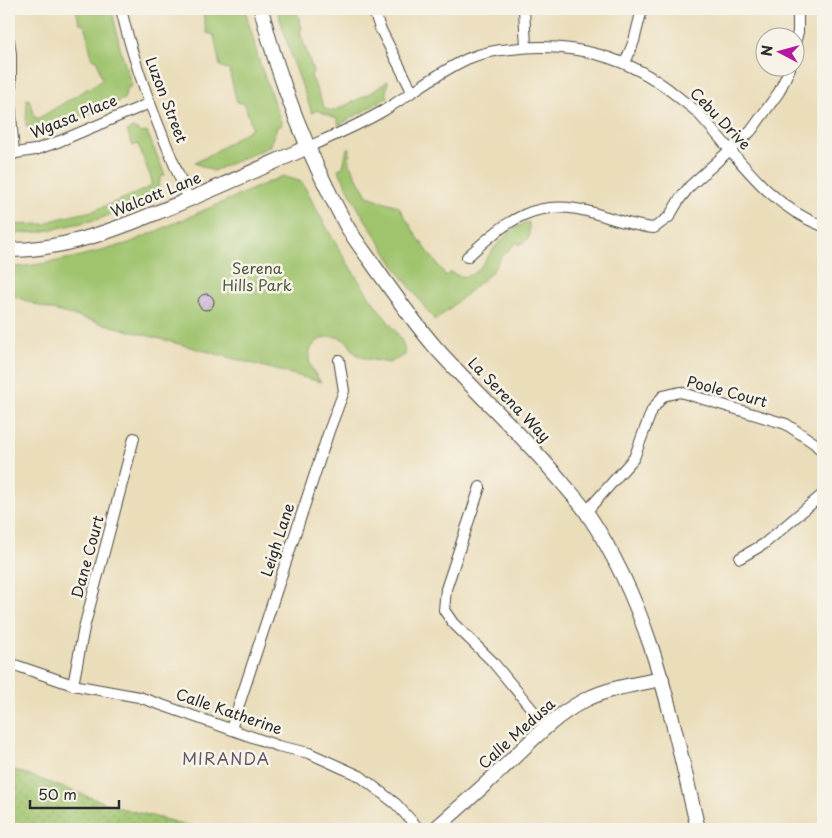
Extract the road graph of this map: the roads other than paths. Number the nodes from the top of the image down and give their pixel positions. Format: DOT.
graph roads {
  1 [pos="121,9"];
  2 [pos="261,9"];
  3 [pos="373,9"];
  4 [pos="524,9"];
  5 [pos="642,9"];
  6 [pos="798,9"];
  7 [pos="798,28"];
  8 [pos="9,40"];
  9 [pos="526,47"];
  10 [pos="625,63"];
  11 [pos="785,78"];
  12 [pos="412,91"];
  13 [pos="150,103"];
  14 [pos="308,147"];
  15 [pos="730,150"];
  16 [pos="11,154"];
  17 [pos="189,200"];
  18 [pos="823,226"];
  19 [pos="9,250"];
  20 [pos="467,257"];
  21 [pos="339,360"];
  22 [pos="134,438"];
  23 [pos="823,452"];
  24 [pos="480,487"];
  25 [pos="823,494"];
  26 [pos="586,512"];
  27 [pos="740,558"];
  28 [pos="9,663"];
  29 [pos="662,679"];
  30 [pos="73,685"];
  31 [pos="546,726"];
  32 [pos="231,729"];
  33 [pos="420,829"];
  34 [pos="435,829"];
  35 [pos="698,829"];
  1 -- 13 [label="street, Luzon Street"];
  2 -- 14 [label="main road, La Serena Way"];
  3 -- 12 [label="street"];
  4 -- 9 [label="street"];
  5 -- 10 [label="street"];
  6 -- 7 [label="street"];
  8 -- 16 [label="street"];
  9 -- 10 [label="street, Cebu Drive"];
  9 -- 12 [label="street, Cebu Drive"];
  10 -- 15 [label="street, Cebu Drive"];
  11 -- 15 [label="street"];
  12 -- 14 [label="street, Cebu Drive"];
  13 -- 16 [label="street, Wgasa Place"];
  13 -- 17 [label="street, Luzon Street"];
  14 -- 17 [label="main road, Walcott Lane"];
  14 -- 26 [label="main road, La Serena Way"];
  15 -- 18 [label="street, Cebu Drive"];
  15 -- 20 [label="street"];
  17 -- 19 [label="main road, Walcott Lane"];
  21 -- 32 [label="street, Leigh Lane"];
  22 -- 30 [label="street, Dane Court"];
  23 -- 26 [label="street, Poole Court"];
  24 -- 31 [label="street"];
  25 -- 27 [label="street"];
  26 -- 29 [label="main road, La Serena Way"];
  28 -- 30 [label="street, Calle Katherine"];
  29 -- 31 [label="main road, Calle Medusa"];
  29 -- 35 [label="main road, La Serena Way"];
  30 -- 32 [label="street, Calle Katherine"];
  31 -- 34 [label="main road, Calle Medusa"];
  32 -- 33 [label="street, Calle Katherine"];
}
